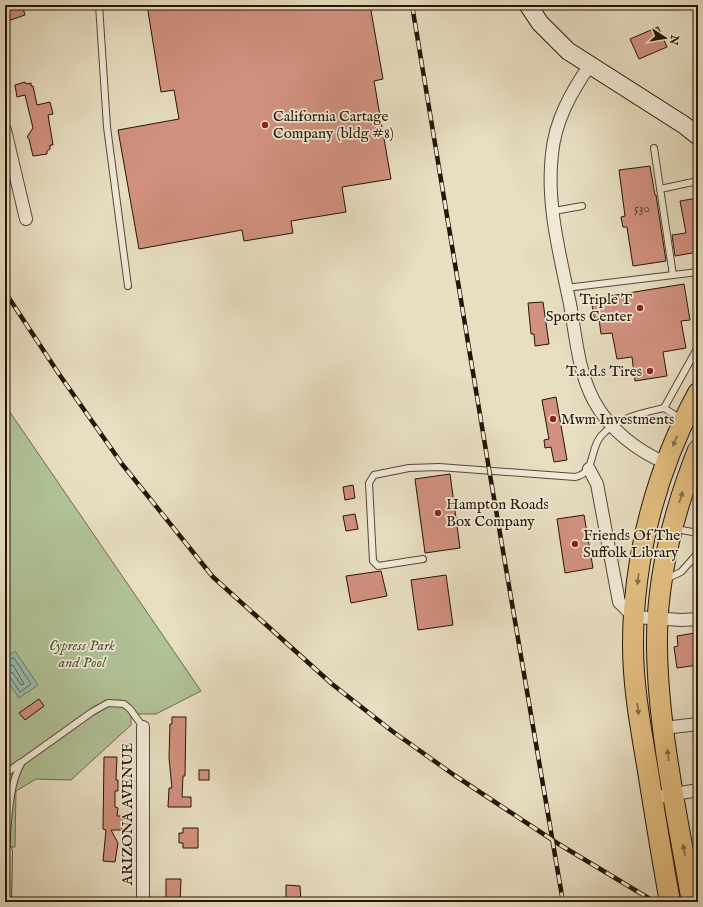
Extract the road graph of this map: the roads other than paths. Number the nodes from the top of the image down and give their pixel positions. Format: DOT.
graph roads {
  1 [pos="99,5"];
  2 [pos="528,5"];
  3 [pos="590,65"];
  4 [pos="5,130"];
  5 [pos="698,136"];
  6 [pos="654,148"];
  7 [pos="698,182"];
  8 [pos="660,189"];
  9 [pos="582,206"];
  10 [pos="554,211"];
  11 [pos="26,219"];
  12 [pos="698,272"];
  13 [pos="673,275"];
  14 [pos="128,286"];
  15 [pos="566,288"];
  16 [pos="698,347"];
  17 [pos="698,393"];
  18 [pos="664,408"];
  19 [pos="684,421"];
  20 [pos="613,426"];
  21 [pos="698,450"];
  22 [pos="666,464"];
  23 [pos="589,469"];
  24 [pos="672,528"];
  25 [pos="698,533"];
  26 [pos="698,553"];
  27 [pos="423,559"];
  28 [pos="661,582"];
  29 [pos="634,617"];
  30 [pos="658,619"];
  31 [pos="698,619"];
  32 [pos="698,724"];
  33 [pos="143,727"];
  34 [pos="664,728"];
  35 [pos="22,762"];
  36 [pos="5,774"];
  37 [pos="698,790"];
  38 [pos="674,794"];
  39 [pos="652,798"];
  40 [pos="6,851"];
  41 [pos="6,902"];
  42 [pos="143,902"];
  43 [pos="670,902"];
  44 [pos="692,902"];
  1 -- 14 [label="lane"];
  2 -- 3 [label="main road"];
  3 -- 5 [label="main road"];
  3 -- 10 [label="street"];
  4 -- 11 [label="street"];
  6 -- 8 [label="lane"];
  7 -- 8 [label="lane"];
  8 -- 13 [label="lane"];
  9 -- 10 [label="lane"];
  10 -- 15 [label="street"];
  12 -- 13 [label="lane"];
  13 -- 15 [label="lane"];
  15 -- 20 [label="street"];
  16 -- 18 [label="lane"];
  17 -- 19 [label="main road"];
  18 -- 19 [label="lane"];
  18 -- 20 [label="lane"];
  19 -- 22 [label="main road, one-way"];
  20 -- 22 [label="street"];
  20 -- 23 [label="lane"];
  24 -- 21 [label="main road, one-way"];
  22 -- 29 [label="main road, one-way"];
  23 -- 27 [label="lane"];
  23 -- 29 [label="street"];
  24 -- 25 [label="lane"];
  24 -- 28 [label="main road"];
  26 -- 28 [label="lane"];
  28 -- 30 [label="main road"];
  29 -- 30 [label="street"];
  29 -- 39 [label="main road, one-way"];
  30 -- 31 [label="street"];
  30 -- 34 [label="main road"];
  32 -- 34 [label="street"];
  33 -- 35 [label="lane"];
  33 -- 42 [label="street, ARIZONA AVENUE"];
  38 -- 34 [label="main road, one-way"];
  35 -- 36 [label="lane"];
  35 -- 40 [label="lane"];
  37 -- 38 [label="street"];
  38 -- 39 [label="street"];
  44 -- 38 [label="main road, one-way"];
  39 -- 43 [label="main road"];
  40 -- 41 [label="street"];
}
